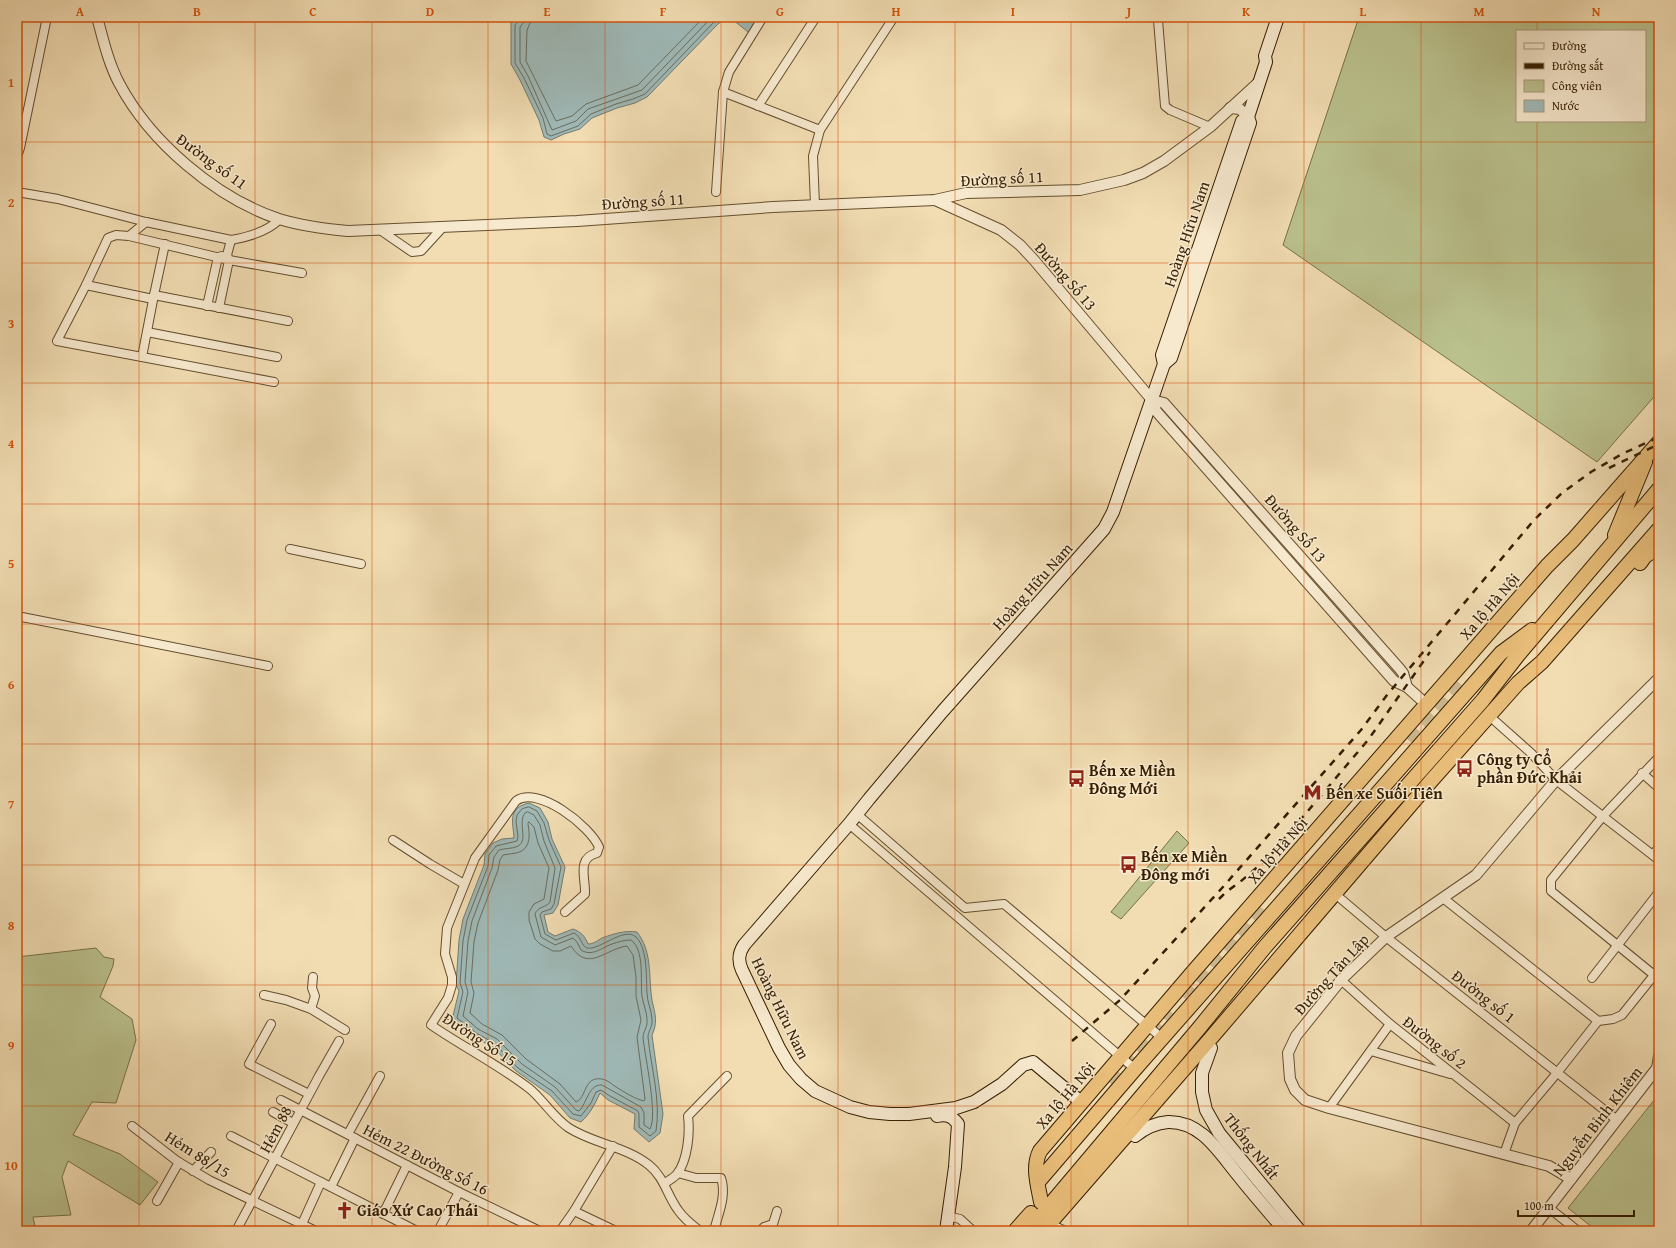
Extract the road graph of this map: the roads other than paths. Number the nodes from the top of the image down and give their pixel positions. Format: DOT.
graph roads {
  1 [pos="47,17"];
  2 [pos="97,17"];
  3 [pos="763,17"];
  4 [pos="816,17"];
  5 [pos="894,17"];
  6 [pos="1278,17"];
  7 [pos="1285,17"];
  8 [pos="1158,20"];
  9 [pos="1266,62"];
  10 [pos="1259,82"];
  11 [pos="722,92"];
  12 [pos="758,106"];
  13 [pos="1230,108"];
  14 [pos="1248,117"];
  15 [pos="1210,127"];
  16 [pos="820,130"];
  17 [pos="17,157"];
  18 [pos="17,192"];
  19 [pos="716,192"];
  20 [pos="935,200"];
  21 [pos="815,205"];
  22 [pos="280,219"];
  23 [pos="146,222"];
  24 [pos="443,227"];
  25 [pos="380,230"];
  26 [pos="129,236"];
  27 [pos="231,240"];
  28 [pos="165,244"];
  29 [pos="218,257"];
  30 [pos="228,257"];
  31 [pos="302,273"];
  32 [pos="86,285"];
  33 [pos="154,297"];
  34 [pos="207,306"];
  35 [pos="219,308"];
  36 [pos="288,321"];
  37 [pos="147,332"];
  38 [pos="142,357"];
  39 [pos="277,357"];
  40 [pos="274,382"];
  41 [pos="1152,400"];
  42 [pos="1659,442"];
  43 [pos="1649,453"];
  44 [pos="1659,489"];
  45 [pos="1659,529"];
  46 [pos="1572,540"];
  47 [pos="1659,540"];
  48 [pos="1659,547"];
  49 [pos="290,550"];
  50 [pos="1608,550"];
  51 [pos="1641,550"];
  52 [pos="361,564"];
  53 [pos="1330,590"];
  54 [pos="1321,598"];
  55 [pos="1557,610"];
  56 [pos="17,616"];
  57 [pos="268,666"];
  58 [pos="1659,678"];
  59 [pos="1458,681"];
  60 [pos="1408,687"];
  61 [pos="1427,704"];
  62 [pos="1442,719"];
  63 [pos="1495,721"];
  64 [pos="1455,731"];
  65 [pos="1407,739"];
  66 [pos="1659,757"];
  67 [pos="1642,774"];
  68 [pos="1556,780"];
  69 [pos="1659,788"];
  70 [pos="869,798"];
  71 [pos="858,815"];
  72 [pos="1603,816"];
  73 [pos="849,824"];
  74 [pos="393,840"];
  75 [pos="1659,847"];
  76 [pos="1656,857"];
  77 [pos="464,884"];
  78 [pos="1659,892"];
  79 [pos="1338,896"];
  80 [pos="1443,898"];
  81 [pos="1264,904"];
  82 [pos="565,912"];
  83 [pos="1386,937"];
  84 [pos="1617,945"];
  85 [pos="1657,974"];
  86 [pos="313,977"];
  87 [pos="1592,978"];
  88 [pos="1341,980"];
  89 [pos="1262,984"];
  90 [pos="264,995"];
  91 [pos="1183,996"];
  92 [pos="312,1009"];
  93 [pos="1170,1011"];
  94 [pos="1598,1021"];
  95 [pos="271,1024"];
  96 [pos="1390,1024"];
  97 [pos="1147,1025"];
  98 [pos="345,1030"];
  99 [pos="1162,1038"];
  100 [pos="339,1041"];
  101 [pos="1211,1048"];
  102 [pos="1371,1051"];
  103 [pos="1121,1056"];
  104 [pos="1659,1056"];
  105 [pos="1658,1068"];
  106 [pos="1135,1069"];
  107 [pos="1557,1073"];
  108 [pos="1455,1075"];
  109 [pos="380,1076"];
  110 [pos="727,1076"];
  111 [pos="1109,1082"];
  112 [pos="1173,1086"];
  113 [pos="309,1094"];
  114 [pos="281,1100"];
  115 [pos="1081,1102"];
  116 [pos="1329,1108"];
  117 [pos="301,1110"];
  118 [pos="273,1112"];
  119 [pos="1617,1120"];
  120 [pos="1515,1122"];
  121 [pos="293,1123"];
  122 [pos="132,1126"];
  123 [pos="231,1136"];
  124 [pos="351,1136"];
  125 [pos="1135,1136"];
  126 [pos="1215,1138"];
  127 [pos="613,1146"];
  128 [pos="211,1152"];
  129 [pos="1504,1154"];
  130 [pos="275,1159"];
  131 [pos="180,1162"];
  132 [pos="407,1165"];
  133 [pos="1036,1167"];
  134 [pos="193,1172"];
  135 [pos="678,1173"];
  136 [pos="1572,1179"];
  137 [pos="321,1182"];
  138 [pos="1038,1182"];
  139 [pos="665,1183"];
  140 [pos="331,1187"];
  141 [pos="459,1192"];
  142 [pos="157,1201"];
  143 [pos="252,1201"];
  144 [pos="1044,1205"];
  145 [pos="1549,1208"];
  146 [pos="574,1211"];
  147 [pos="777,1212"];
  148 [pos="383,1214"];
  149 [pos="948,1216"];
  150 [pos="302,1224"];
  151 [pos="1053,1229"];
  152 [pos="312,1230"];
  153 [pos="972,1230"];
  154 [pos="236,1231"];
  155 [pos="417,1231"];
  156 [pos="438,1231"];
  157 [pos="540,1231"];
  158 [pos="560,1231"];
  159 [pos="616,1231"];
  160 [pos="700,1231"];
  161 [pos="714,1231"];
  162 [pos="760,1231"];
  163 [pos="946,1231"];
  164 [pos="1015,1231"];
  165 [pos="1028,1231"];
  166 [pos="1284,1231"];
  167 [pos="1300,1231"];
  168 [pos="1531,1231"];
  169 [pos="1578,1231"];
  1 -- 17 [label="street"];
  2 -- 22 [label="street, Đường số 11"];
  3 -- 11 [label="street"];
  4 -- 12 [label="street"];
  5 -- 16 [label="street"];
  6 -- 9 [label="main road, Hoàng Hữu Nam"];
  7 -- 9 [label="main road, Hoàng Hữu Nam"];
  8 -- 15 [label="street"];
  9 -- 10 [label="main road, Hoàng Hữu Nam"];
  10 -- 13 [label="street, Đường số 11"];
  10 -- 14 [label="main road, Hoàng Hữu Nam"];
  11 -- 12 [label="street"];
  11 -- 19 [label="street"];
  12 -- 16 [label="street"];
  13 -- 14 [label="street"];
  13 -- 15 [label="street, Đường số 11"];
  14 -- 41 [label="main road, Hoàng Hữu Nam"];
  15 -- 20 [label="street, Đường số 11"];
  16 -- 21 [label="street"];
  18 -- 23 [label="street"];
  20 -- 21 [label="street, Đường số 11"];
  20 -- 41 [label="street, Đường Số 13"];
  21 -- 24 [label="street, Đường số 11"];
  22 -- 25 [label="street, Đường số 11"];
  22 -- 27 [label="street"];
  23 -- 26 [label="street"];
  23 -- 27 [label="street"];
  24 -- 25 [label="street, Đường số 11"];
  24 -- 25 [label="street"];
  26 -- 28 [label="street"];
  26 -- 32 [label="street"];
  27 -- 30 [label="street"];
  28 -- 29 [label="street"];
  28 -- 33 [label="street"];
  29 -- 30 [label="street"];
  29 -- 34 [label="street"];
  30 -- 31 [label="street"];
  30 -- 35 [label="street"];
  32 -- 33 [label="street"];
  32 -- 38 [label="street"];
  33 -- 34 [label="street"];
  33 -- 37 [label="street"];
  34 -- 35 [label="street"];
  35 -- 36 [label="street"];
  37 -- 38 [label="street"];
  37 -- 39 [label="street"];
  38 -- 40 [label="street"];
  41 -- 53 [label="street, Đường Số 13"];
  41 -- 54 [label="street, Đường Số 13"];
  41 -- 70 [label="main road, Hoàng Hữu Nam"];
  42 -- 43 [label="highway, Xa lộ Hà Nội"];
  43 -- 46 [label="highway, Xa lộ Hà Nội"];
  43 -- 50 [label="highway"];
  44 -- 50 [label="highway"];
  45 -- 51 [label="highway"];
  46 -- 59 [label="highway"];
  46 -- 61 [label="highway, Xa lộ Hà Nội"];
  47 -- 51 [label="highway"];
  48 -- 63 [label="highway"];
  49 -- 52 [label="street"];
  50 -- 55 [label="highway"];
  51 -- 79 [label="highway"];
  53 -- 54 [label="street"];
  53 -- 60 [label="street, Đường Số 13"];
  54 -- 60 [label="street, Đường Số 13"];
  55 -- 62 [label="highway"];
  55 -- 64 [label="highway"];
  56 -- 57 [label="street"];
  58 -- 68 [label="street, Đường Tân Lập"];
  60 -- 61 [label="street, Đường Số 13"];
  61 -- 62 [label="highway"];
  61 -- 97 [label="highway, Xa lộ Hà Nội"];
  62 -- 64 [label="highway"];
  62 -- 99 [label="highway"];
  63 -- 68 [label="street"];
  63 -- 79 [label="highway"];
  64 -- 144 [label="highway"];
  65 -- 81 [label="highway"];
  66 -- 67 [label="street"];
  67 -- 69 [label="street"];
  67 -- 72 [label="street"];
  68 -- 72 [label="street"];
  68 -- 80 [label="street, Đường Tân Lập"];
  70 -- 71 [label="main road, Hoàng Hữu Nam"];
  70 -- 149 [label="main road, Hoàng Hữu Nam"];
  71 -- 73 [label="main road, Hoàng Hữu Nam"];
  71 -- 97 [label="street"];
  72 -- 76 [label="street"];
  72 -- 84 [label="street"];
  73 -- 103 [label="street"];
  73 -- 115 [label="main road, Hoàng Hữu Nam"];
  74 -- 77 [label="street"];
  75 -- 76 [label="street"];
  77 -- 82 [label="street, Đường Số 15"];
  77 -- 127 [label="street, Đường Số 15"];
  78 -- 84 [label="street"];
  79 -- 83 [label="street, Đường số 1"];
  79 -- 89 [label="highway"];
  80 -- 83 [label="street, Đường Tân Lập"];
  80 -- 94 [label="street"];
  83 -- 88 [label="street, Đường Tân Lập"];
  83 -- 107 [label="street, Đường số 1"];
  84 -- 85 [label="street"];
  84 -- 87 [label="street"];
  85 -- 94 [label="street"];
  86 -- 92 [label="street"];
  88 -- 96 [label="street, Đường số 2"];
  88 -- 116 [label="street, Đường Tân Lập"];
  89 -- 101 [label="highway"];
  89 -- 112 [label="highway"];
  90 -- 92 [label="street"];
  91 -- 93 [label="highway"];
  92 -- 98 [label="street"];
  94 -- 107 [label="street"];
  95 -- 113 [label="street"];
  96 -- 102 [label="street"];
  96 -- 108 [label="street, Đường số 2"];
  97 -- 99 [label="street"];
  97 -- 103 [label="highway, Xa lộ Hà Nội"];
  99 -- 106 [label="highway"];
  100 -- 113 [label="street, Hẻm 88"];
  101 -- 112 [label="highway"];
  101 -- 126 [label="main road, Thống Nhất"];
  102 -- 108 [label="street"];
  102 -- 116 [label="street"];
  103 -- 106 [label="street"];
  103 -- 115 [label="highway, Xa lộ Hà Nội"];
  104 -- 105 [label="street, Nguyễn Bỉnh Khiêm"];
  105 -- 119 [label="street, Nguyễn Bỉnh Khiêm"];
  106 -- 138 [label="highway"];
  107 -- 119 [label="street, Đường số 1"];
  107 -- 120 [label="street"];
  108 -- 120 [label="street, Đường số 2"];
  109 -- 124 [label="street"];
  110 -- 135 [label="street"];
  111 -- 133 [label="highway"];
  112 -- 125 [label="highway"];
  112 -- 151 [label="highway"];
  113 -- 117 [label="street, Hẻm 88"];
  114 -- 117 [label="street, Hẻm 22 Đường Số 16"];
  115 -- 133 [label="highway, Xa lộ Hà Nội"];
  116 -- 129 [label="street, Đường Tân Lập"];
  117 -- 121 [label="street, Hẻm 88"];
  117 -- 124 [label="street, Hẻm 22 Đường Số 16"];
  118 -- 121 [label="street"];
  119 -- 136 [label="street, Nguyễn Bỉnh Khiêm"];
  120 -- 129 [label="street"];
  121 -- 130 [label="street, Hẻm 88"];
  122 -- 131 [label="street, Hẻm 88/15"];
  123 -- 130 [label="street"];
  124 -- 132 [label="street, Hẻm 22 Đường Số 16"];
  124 -- 140 [label="street"];
  125 -- 126 [label="main road, Thống Nhất"];
  125 -- 151 [label="highway"];
  126 -- 166 [label="main road, Thống Nhất"];
  126 -- 167 [label="main road, Thống Nhất"];
  127 -- 139 [label="street, Đường Số 15"];
  127 -- 146 [label="street"];
  128 -- 134 [label="street"];
  129 -- 136 [label="street, Đường Tân Lập"];
  130 -- 137 [label="street"];
  130 -- 143 [label="street, Hẻm 88"];
  131 -- 134 [label="street, Hẻm 88/15"];
  131 -- 142 [label="street"];
  132 -- 141 [label="street, Hẻm 22 Đường Số 16"];
  132 -- 148 [label="street"];
  133 -- 138 [label="highway, Xa lộ Hà Nội"];
  134 -- 143 [label="street, Hẻm 88/15"];
  135 -- 139 [label="street"];
  135 -- 161 [label="street"];
  136 -- 145 [label="street, Nguyễn Bỉnh Khiêm"];
  137 -- 140 [label="street"];
  137 -- 150 [label="street"];
  138 -- 144 [label="highway, Xa lộ Hà Nội"];
  139 -- 160 [label="street, Đường Số 15"];
  140 -- 148 [label="street"];
  141 -- 156 [label="street"];
  141 -- 157 [label="street, Hẻm 22 Đường Số 16"];
  143 -- 150 [label="street, Hẻm 88/15"];
  143 -- 154 [label="street, Hẻm 88"];
  144 -- 164 [label="highway"];
  144 -- 165 [label="highway"];
  145 -- 168 [label="street, Nguyễn Bỉnh Khiêm"];
  145 -- 169 [label="street"];
  146 -- 158 [label="street"];
  146 -- 159 [label="street"];
  147 -- 162 [label="street"];
  148 -- 155 [label="street"];
  149 -- 153 [label="street"];
  149 -- 163 [label="main road, Hoàng Hữu Nam"];
  150 -- 152 [label="street, Hẻm 88/15"];
}
